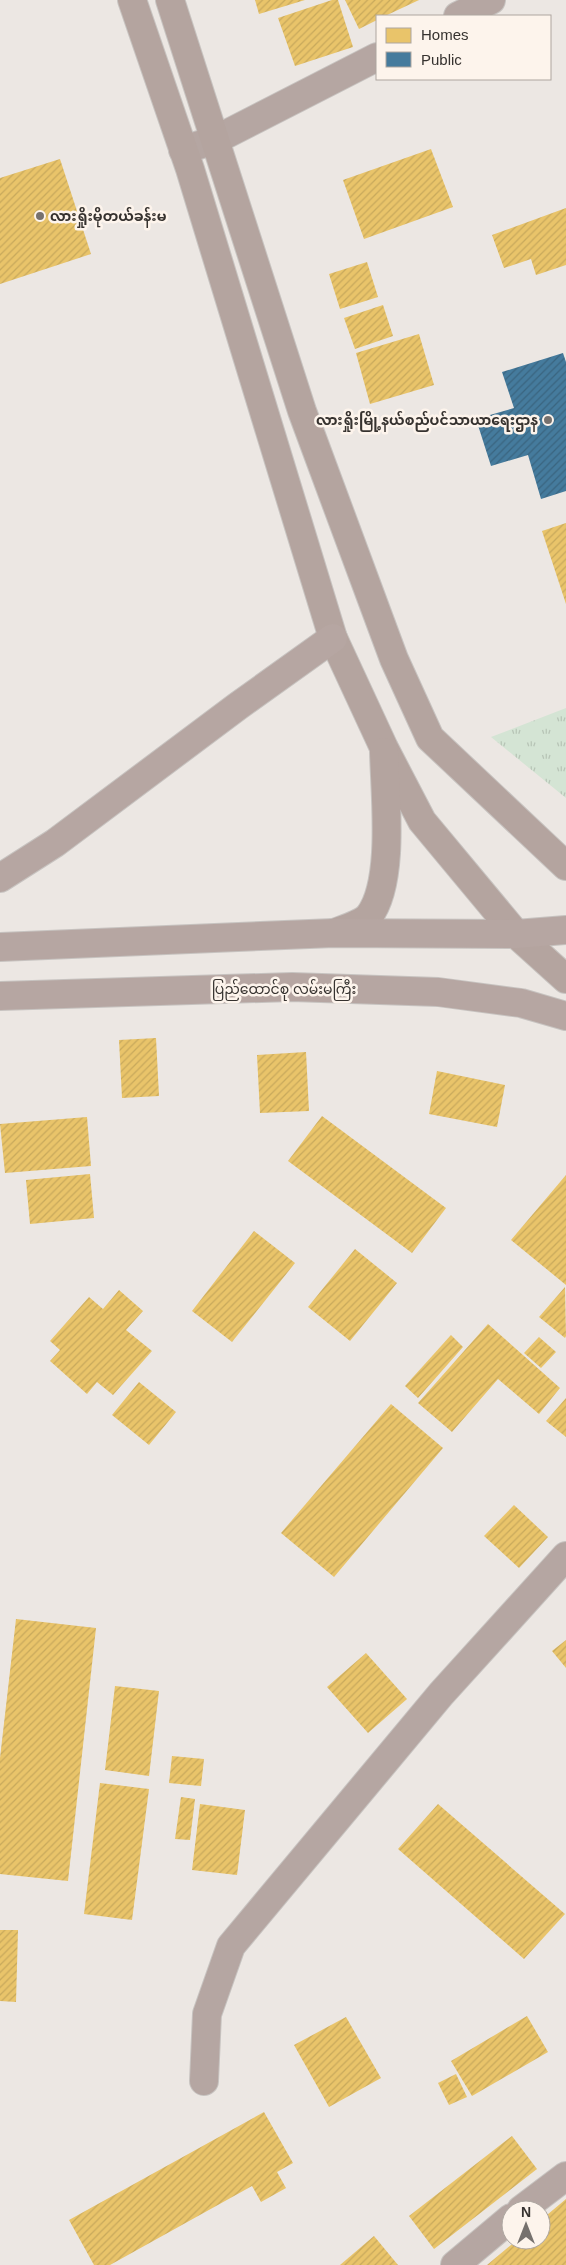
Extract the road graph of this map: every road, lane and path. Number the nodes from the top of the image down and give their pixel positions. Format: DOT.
graph roads {
  1 [pos="132,0"];
  2 [pos="170,0"];
  3 [pos="490,0"];
  4 [pos="460,15"];
  5 [pos="376,59"];
  6 [pos="215,140"];
  7 [pos="183,150"];
  8 [pos="333,638"];
  9 [pos="384,748"];
  10 [pos="566,866"];
  11 [pos="0,878"];
  12 [pos="566,930"];
  13 [pos="334,933"];
  14 [pos="516,934"];
  15 [pos="0,947"];
  16 [pos="566,979"];
  17 [pos="0,996"];
  18 [pos="566,1016"];
  19 [pos="566,1556"];
  20 [pos="204,2081"];
  21 [pos="566,2176"];
  22 [pos="534,2200"];
  23 [pos="501,2226"];
  24 [pos="455,2265"];
  1 -- 7 [label="main road"];
  2 -- 6 [label="main road"];
  3 -- 4 [label="street"];
  5 -- 6 [label="street"];
  6 -- 7 [label="street"];
  6 -- 10 [label="main road"];
  7 -- 8 [label="main road"];
  8 -- 9 [label="main road"];
  8 -- 11 [label="main road"];
  9 -- 13 [label="main road"];
  9 -- 14 [label="main road"];
  12 -- 14 [label="main road"];
  13 -- 14 [label="main road"];
  13 -- 15 [label="main road"];
  14 -- 16 [label="main road"];
  17 -- 18 [label="main road, ပြည်ထောင်စု လမ်းမကြီး"];
  19 -- 20 [label="street"];
  21 -- 22 [label="street"];
  23 -- 24 [label="street"];
}
